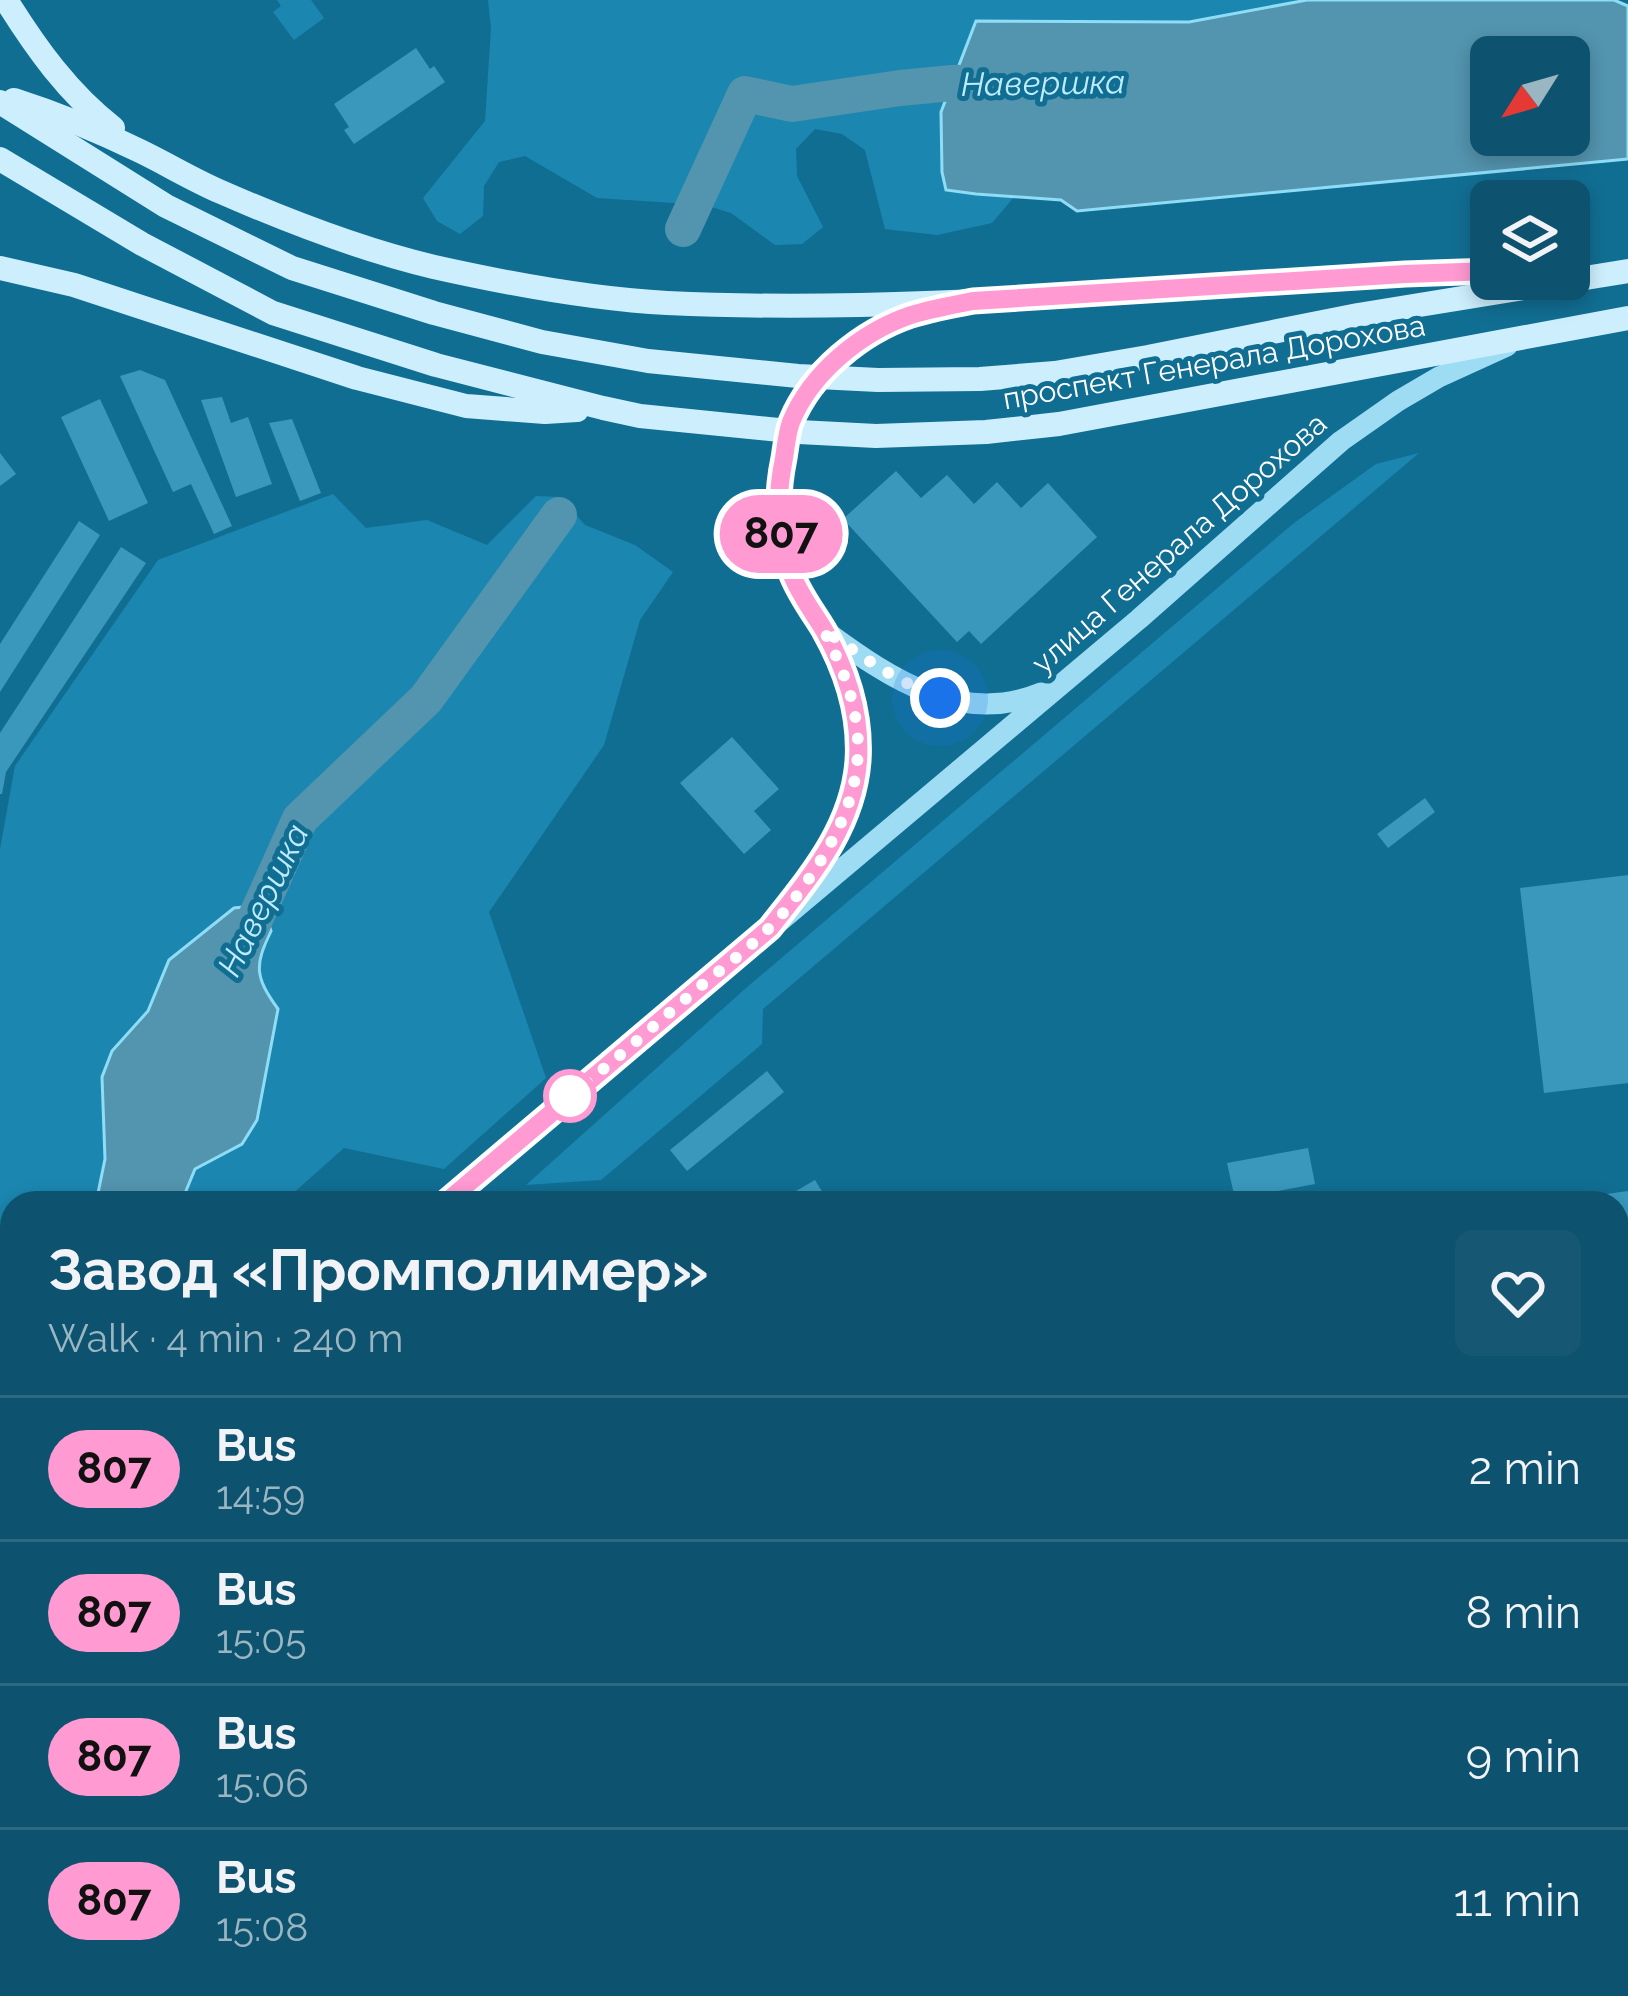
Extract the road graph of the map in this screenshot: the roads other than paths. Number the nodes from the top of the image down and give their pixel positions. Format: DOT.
graph roads {
  1 [pos="6,0"];
  2 [pos="0,100"];
  3 [pos="143,152"];
  4 [pos="0,159"];
  5 [pos="0,268"];
  6 [pos="1590,269"];
  7 [pos="1628,269"];
  8 [pos="1470,272"];
  9 [pos="973,301"];
  10 [pos="1628,318"];
  11 [pos="1535,334"];
  12 [pos="603,408"];
  13 [pos="823,629"];
  14 [pos="1060,685"];
  15 [pos="770,928"];
  16 [pos="459,1191"];
  1 -- 3 [label="main road"];
  2 -- 3 [label="main road"];
  2 -- 7 [label="main road, проспект Генерала Дорохова"];
  3 -- 9 [label="main road"];
  4 -- 12 [label="main road, проспект Генерала Дорохова"];
  5 -- 12 [label="main road"];
  6 -- 7 [label="main road"];
  8 -- 9 [label="main road"];
  9 -- 13 [label="street"];
  10 -- 11 [label="main road, проспект Генерала Дорохова"];
  11 -- 12 [label="main road, проспект Генерала Дорохова"];
  11 -- 14 [label="street, улица Генерала Дорохова"];
  13 -- 14 [label="street"];
  13 -- 15 [label="street"];
  14 -- 15 [label="street, улица Генерала Дорохова"];
  15 -- 16 [label="street, улица Генерала Дорохова"];
}
